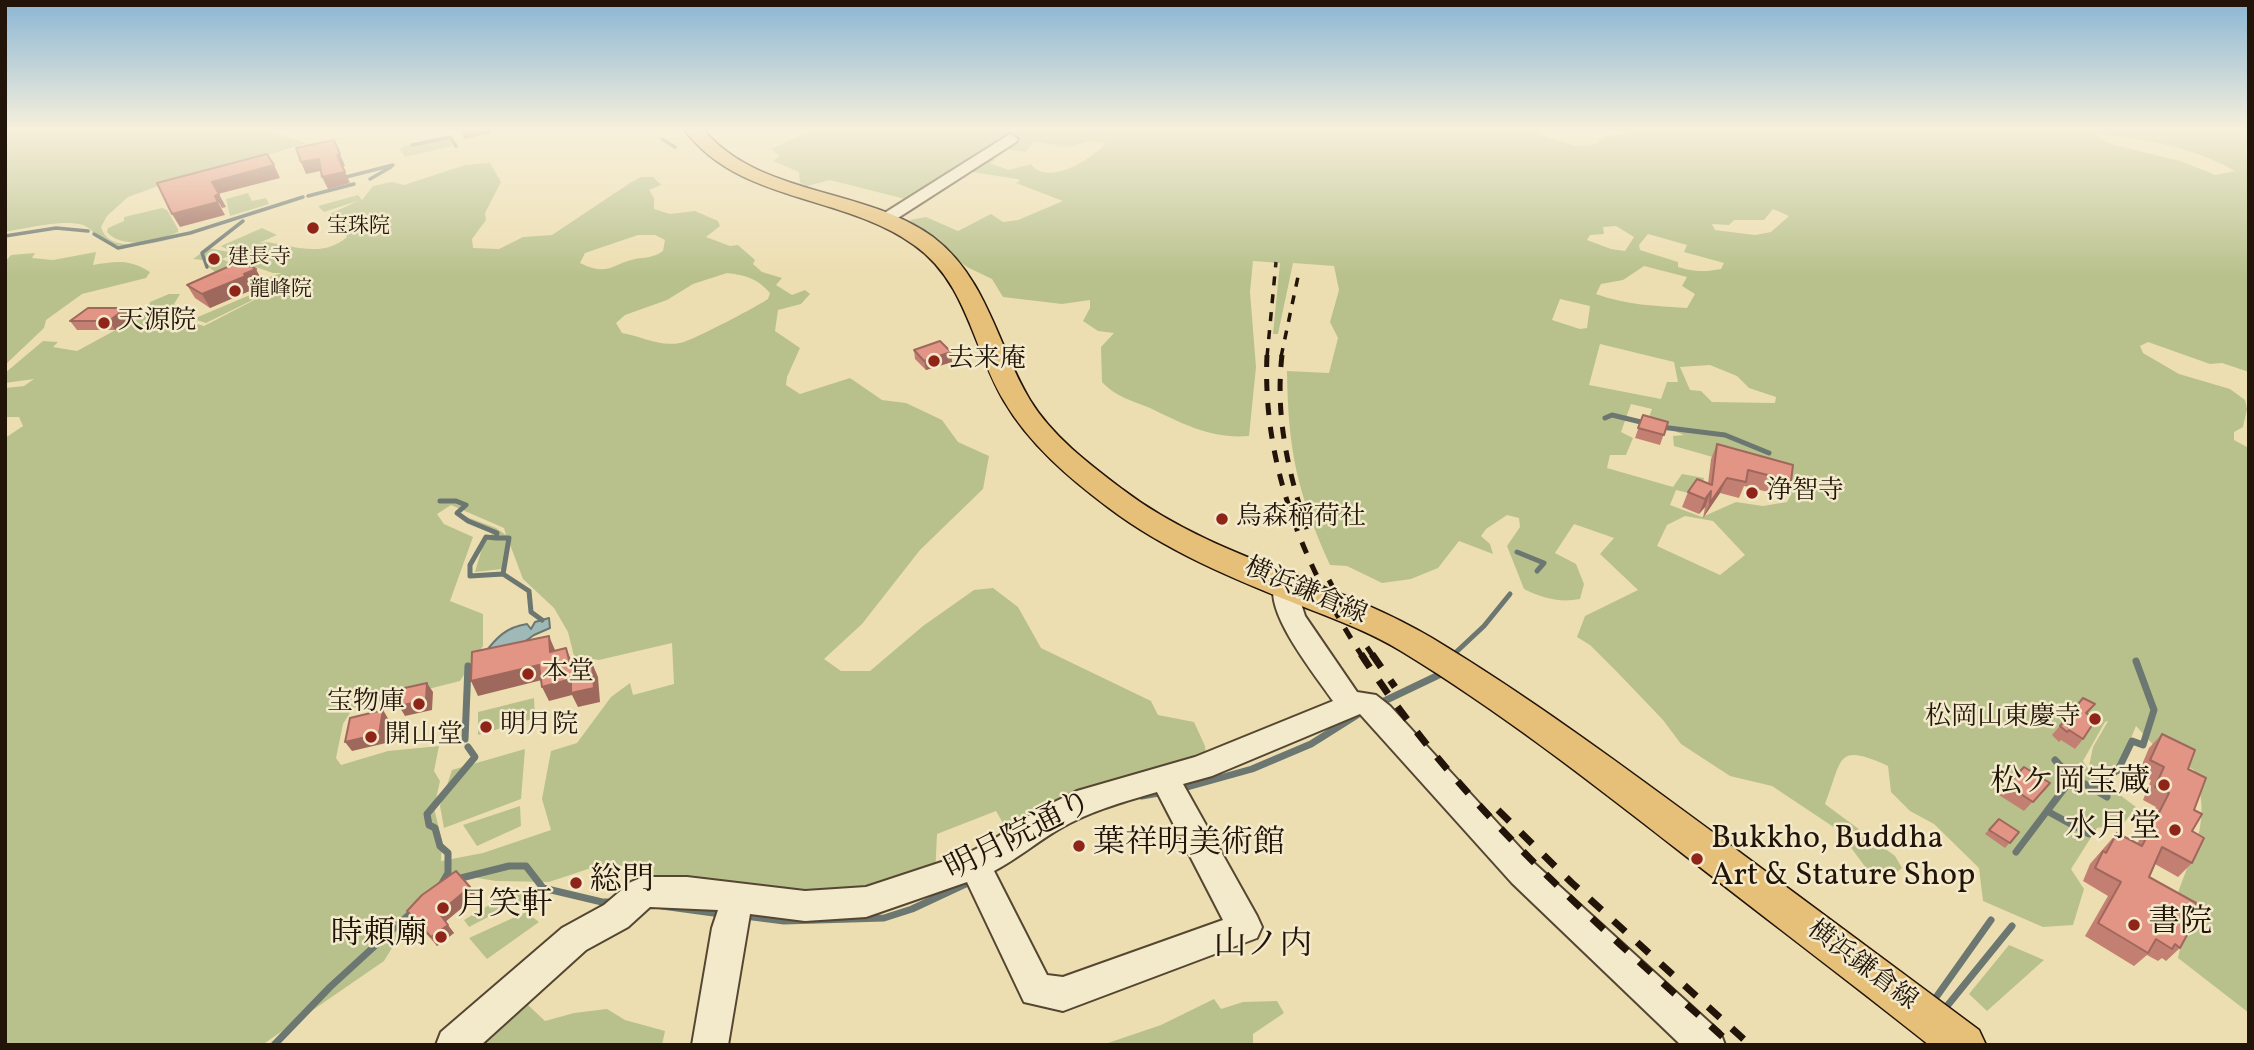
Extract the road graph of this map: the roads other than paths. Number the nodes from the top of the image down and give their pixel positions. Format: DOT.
graph roads {
  1 [pos="769,178"];
  2 [pos="949,178"];
  3 [pos="884,219"];
  4 [pos="1285,587"];
  5 [pos="1365,706"];
  6 [pos="1170,788"];
  7 [pos="980,874"];
  8 [pos="734,913"];
  9 [pos="454,1045"];
  10 [pos="710,1045"];
  11 [pos="1707,1045"];
  12 [pos="1964,1045"];
  1 -- 3 [label="main road, 横浜鎌倉線"];
  2 -- 3 [label="street"];
  3 -- 4 [label="main road, 横浜鎌倉線"];
  4 -- 5 [label="street"];
  4 -- 12 [label="main road, 横浜鎌倉線"];
  5 -- 6 [label="street, 明月院通り"];
  5 -- 11 [label="street"];
  6 -- 7 [label="street, 明月院通り"];
  6 -- 7 [label="street"];
  7 -- 8 [label="street, 明月院通り"];
  8 -- 9 [label="street, 明月院通り"];
  8 -- 10 [label="street"];
}
